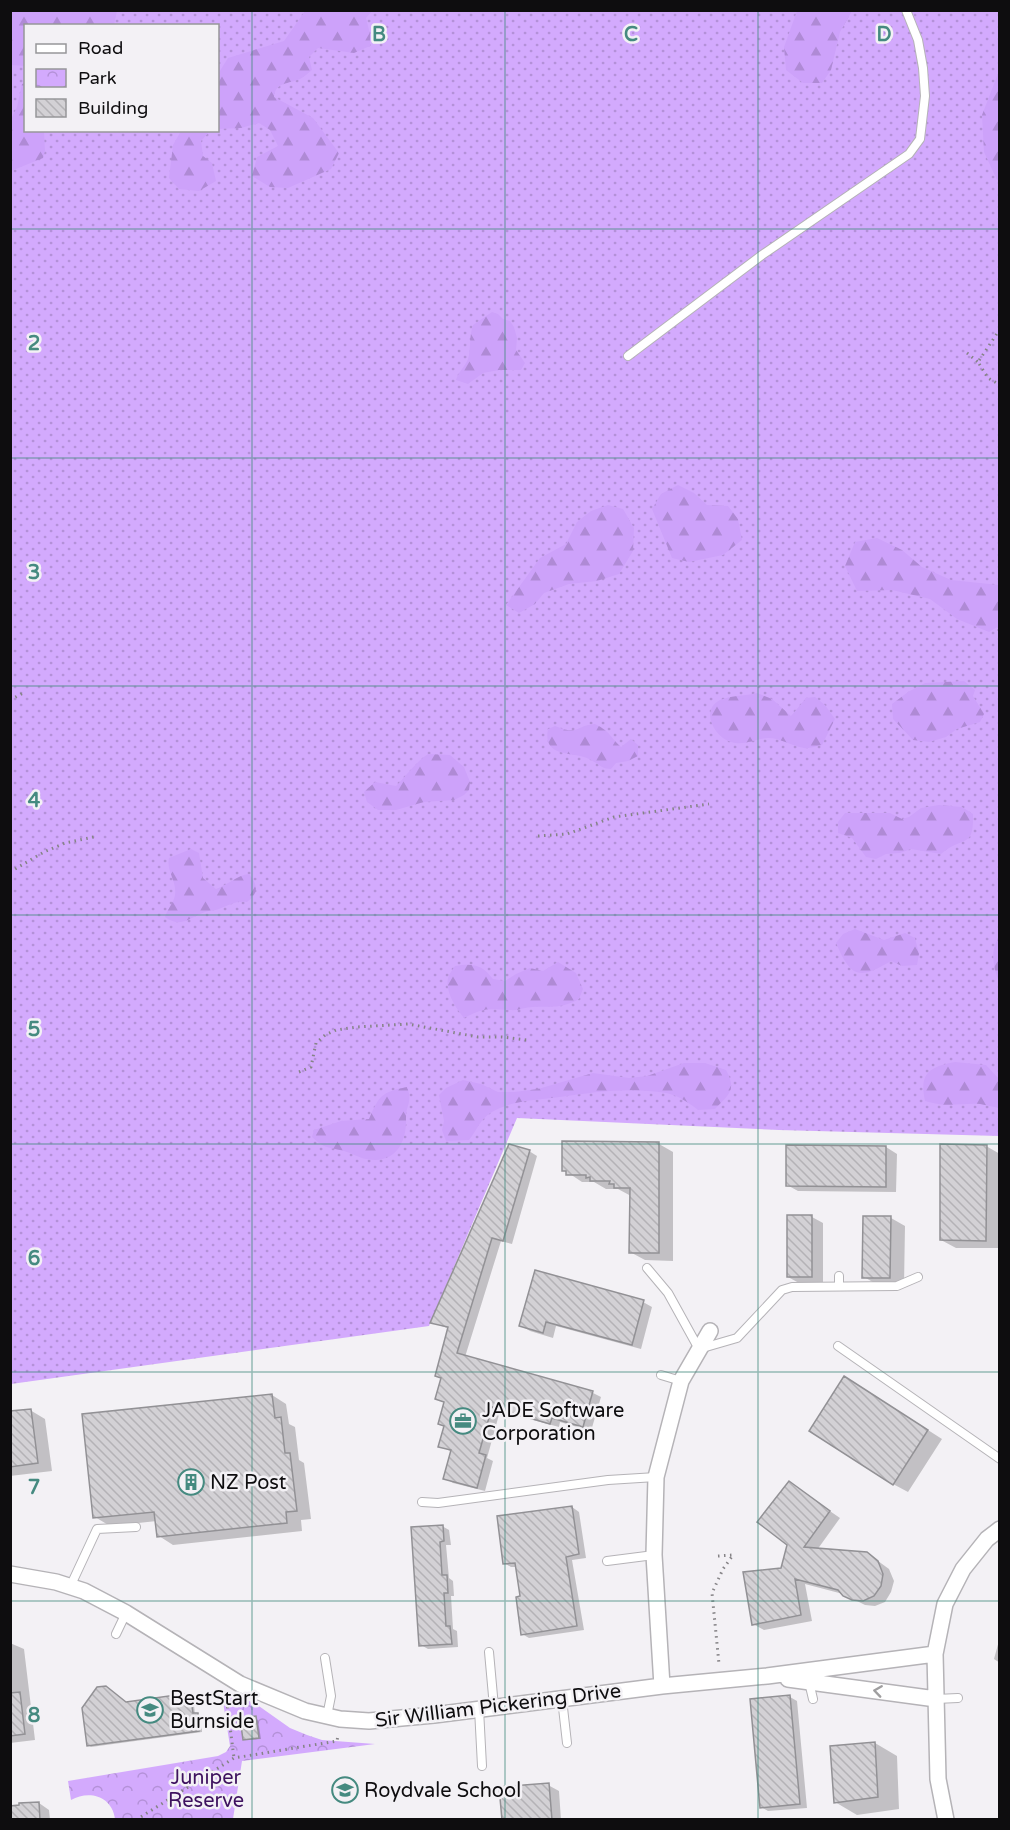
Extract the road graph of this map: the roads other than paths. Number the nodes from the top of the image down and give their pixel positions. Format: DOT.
graph roads {
  1 [pos="906,10"];
  2 [pos="628,356"];
  3 [pos="647,1268"];
  4 [pos="839,1276"];
  5 [pos="918,1277"];
  6 [pos="839,1286"];
  7 [pos="710,1331"];
  8 [pos="838,1346"];
  9 [pos="699,1349"];
  10 [pos="661,1375"];
  11 [pos="681,1381"];
  12 [pos="999,1459"];
  13 [pos="656,1477"];
  14 [pos="422,1502"];
  15 [pos="136,1527"];
  16 [pos="999,1529"];
  17 [pos="654,1555"];
  18 [pos="607,1561"];
  19 [pos="10,1574"];
  20 [pos="70,1587"];
  21 [pos="126,1613"];
  22 [pos="116,1634"];
  23 [pos="489,1652"];
  24 [pos="935,1654"];
  25 [pos="326,1658"];
  26 [pos="767,1676"];
  27 [pos="808,1682"];
  28 [pos="662,1686"];
  29 [pos="958,1698"];
  30 [pos="562,1699"];
  31 [pos="813,1699"];
  32 [pos="936,1699"];
  33 [pos="487,1708"];
  34 [pos="334,1717"];
  35 [pos="567,1743"];
  36 [pos="482,1766"];
  37 [pos="946,1820"];
  1 -- 2 [label="lane"];
  3 -- 9 [label="lane"];
  4 -- 6 [label="lane"];
  5 -- 6 [label="lane"];
  6 -- 9 [label="lane"];
  7 -- 9 [label="street"];
  8 -- 12 [label="lane"];
  9 -- 11 [label="street"];
  10 -- 11 [label="lane"];
  11 -- 13 [label="street"];
  13 -- 14 [label="lane"];
  13 -- 17 [label="street"];
  15 -- 20 [label="lane"];
  16 -- 24 [label="street"];
  17 -- 18 [label="lane"];
  17 -- 28 [label="street"];
  19 -- 20 [label="street, Sir William Pickering Drive"];
  20 -- 21 [label="street, Sir William Pickering Drive"];
  21 -- 22 [label="lane"];
  21 -- 34 [label="street, Sir William Pickering Drive"];
  23 -- 33 [label="lane"];
  24 -- 26 [label="street, Sir William Pickering Drive"];
  24 -- 32 [label="street"];
  25 -- 34 [label="lane"];
  26 -- 27 [label="street, Sir William Pickering Drive"];
  26 -- 28 [label="street, Sir William Pickering Drive"];
  27 -- 31 [label="lane"];
  32 -- 27 [label="street, Sir William Pickering Drive, one-way"];
  28 -- 30 [label="street, Sir William Pickering Drive"];
  29 -- 32 [label="lane"];
  30 -- 33 [label="street, Sir William Pickering Drive"];
  30 -- 35 [label="lane"];
  32 -- 37 [label="street"];
  33 -- 34 [label="street, Sir William Pickering Drive"];
  33 -- 36 [label="lane"];
}
